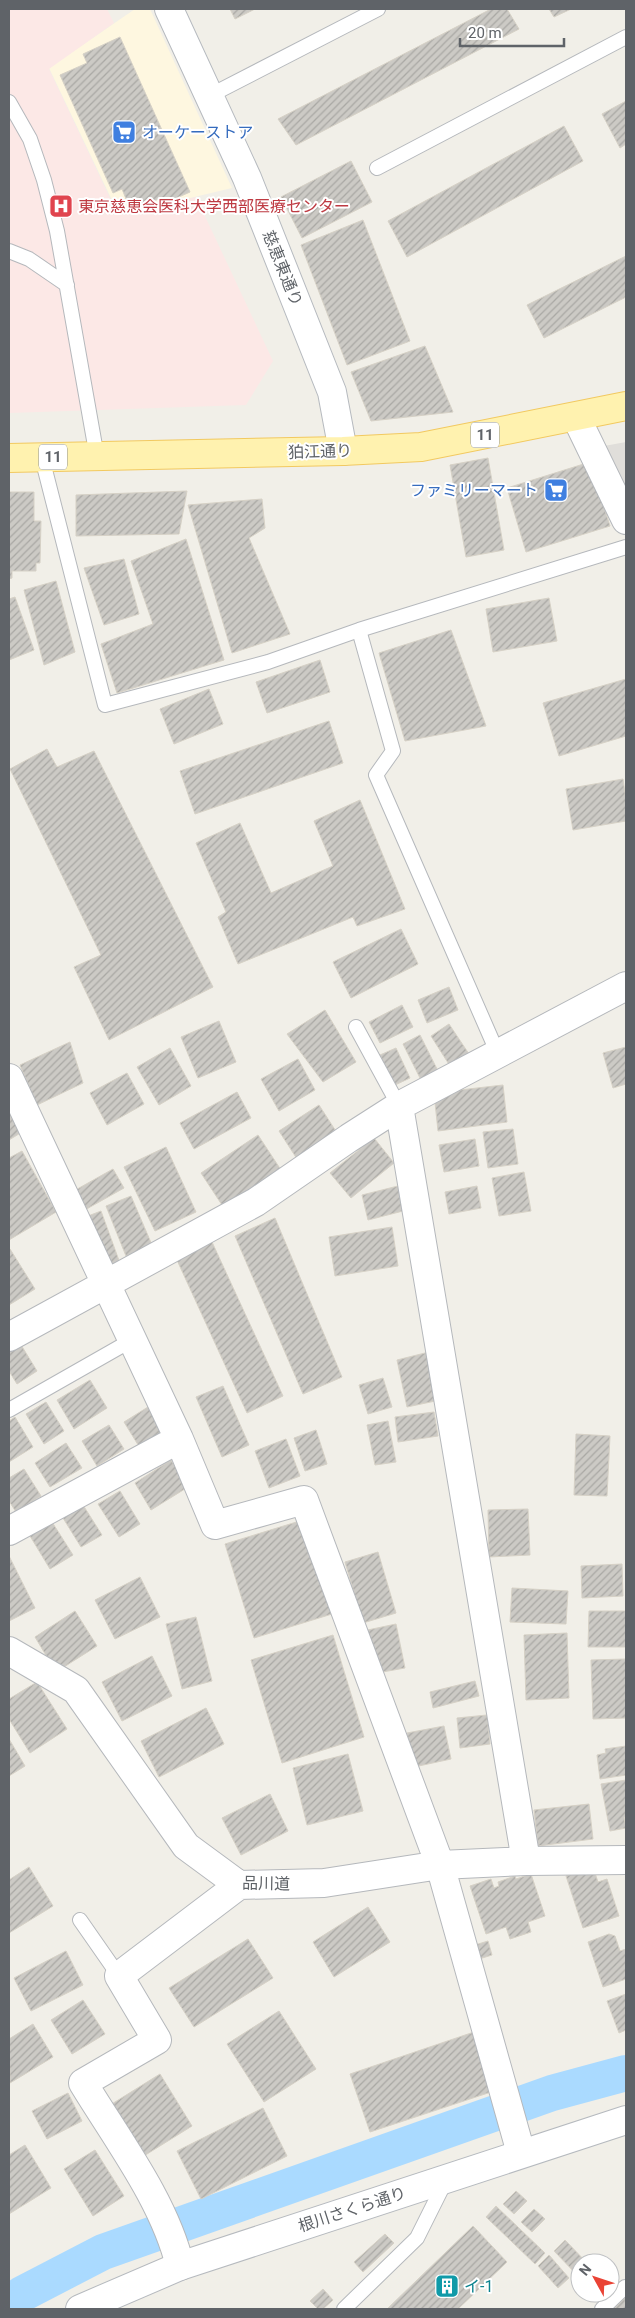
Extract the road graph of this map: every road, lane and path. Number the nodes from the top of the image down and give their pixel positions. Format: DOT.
graph roads {
  1 [pos="169,9"];
  2 [pos="378,9"];
  3 [pos="626,37"];
  4 [pos="209,96"];
  5 [pos="9,102"];
  6 [pos="377,168"];
  7 [pos="9,250"];
  8 [pos="67,285"];
  9 [pos="626,406"];
  10 [pos="576,417"];
  11 [pos="343,451"];
  12 [pos="97,456"];
  13 [pos="9,458"];
  14 [pos="42,458"];
  15 [pos="626,520"];
  16 [pos="626,547"];
  17 [pos="360,630"];
  18 [pos="626,986"];
  19 [pos="356,1027"];
  20 [pos="498,1054"];
  21 [pos="9,1078"];
  22 [pos="399,1106"];
  23 [pos="106,1285"];
  24 [pos="9,1338"];
  25 [pos="132,1340"];
  26 [pos="9,1410"];
  27 [pos="179,1439"];
  28 [pos="9,1531"];
  29 [pos="10,1649"];
  30 [pos="626,1860"];
  31 [pos="526,1861"];
  32 [pos="440,1865"];
  33 [pos="238,1885"];
  34 [pos="80,1920"];
  35 [pos="119,1976"];
  36 [pos="626,2120"];
  37 [pos="518,2142"];
  38 [pos="447,2178"];
  39 [pos="177,2256"];
  40 [pos="625,2287"];
  41 [pos="81,2309"];
  42 [pos="344,2309"];
  43 [pos="602,2309"];
  1 -- 4 [label="street, 慈恵東通り"];
  2 -- 4 [label="lane"];
  3 -- 6 [label="lane"];
  4 -- 11 [label="street, 慈恵東通り"];
  5 -- 8 [label="lane"];
  7 -- 8 [label="lane"];
  8 -- 12 [label="lane"];
  9 -- 10 [label="main road, 狛江通り / 11"];
  10 -- 11 [label="main road, 狛江通り / 11"];
  10 -- 15 [label="street"];
  11 -- 12 [label="main road, 狛江通り / 11"];
  12 -- 14 [label="main road, 狛江通り / 11"];
  13 -- 14 [label="main road, 狛江通り / 11"];
  14 -- 17 [label="lane"];
  16 -- 17 [label="lane"];
  17 -- 20 [label="lane"];
  18 -- 20 [label="street"];
  19 -- 22 [label="lane"];
  20 -- 22 [label="street"];
  21 -- 23 [label="street"];
  22 -- 23 [label="street"];
  22 -- 31 [label="street"];
  23 -- 24 [label="street"];
  23 -- 25 [label="street"];
  25 -- 26 [label="lane"];
  25 -- 27 [label="street"];
  27 -- 28 [label="street"];
  27 -- 32 [label="street"];
  29 -- 33 [label="street, 品川道"];
  30 -- 31 [label="street, 品川道"];
  31 -- 32 [label="street, 品川道"];
  32 -- 33 [label="street, 品川道"];
  32 -- 37 [label="street"];
  33 -- 35 [label="street"];
  34 -- 35 [label="lane"];
  35 -- 39 [label="street"];
  36 -- 37 [label="street, 根川さくら通り"];
  37 -- 38 [label="street, 根川さくら通り"];
  38 -- 39 [label="street, 根川さくら通り"];
  38 -- 42 [label="lane"];
  39 -- 41 [label="street, 根川さくら通り"];
  40 -- 43 [label="lane"];
}
